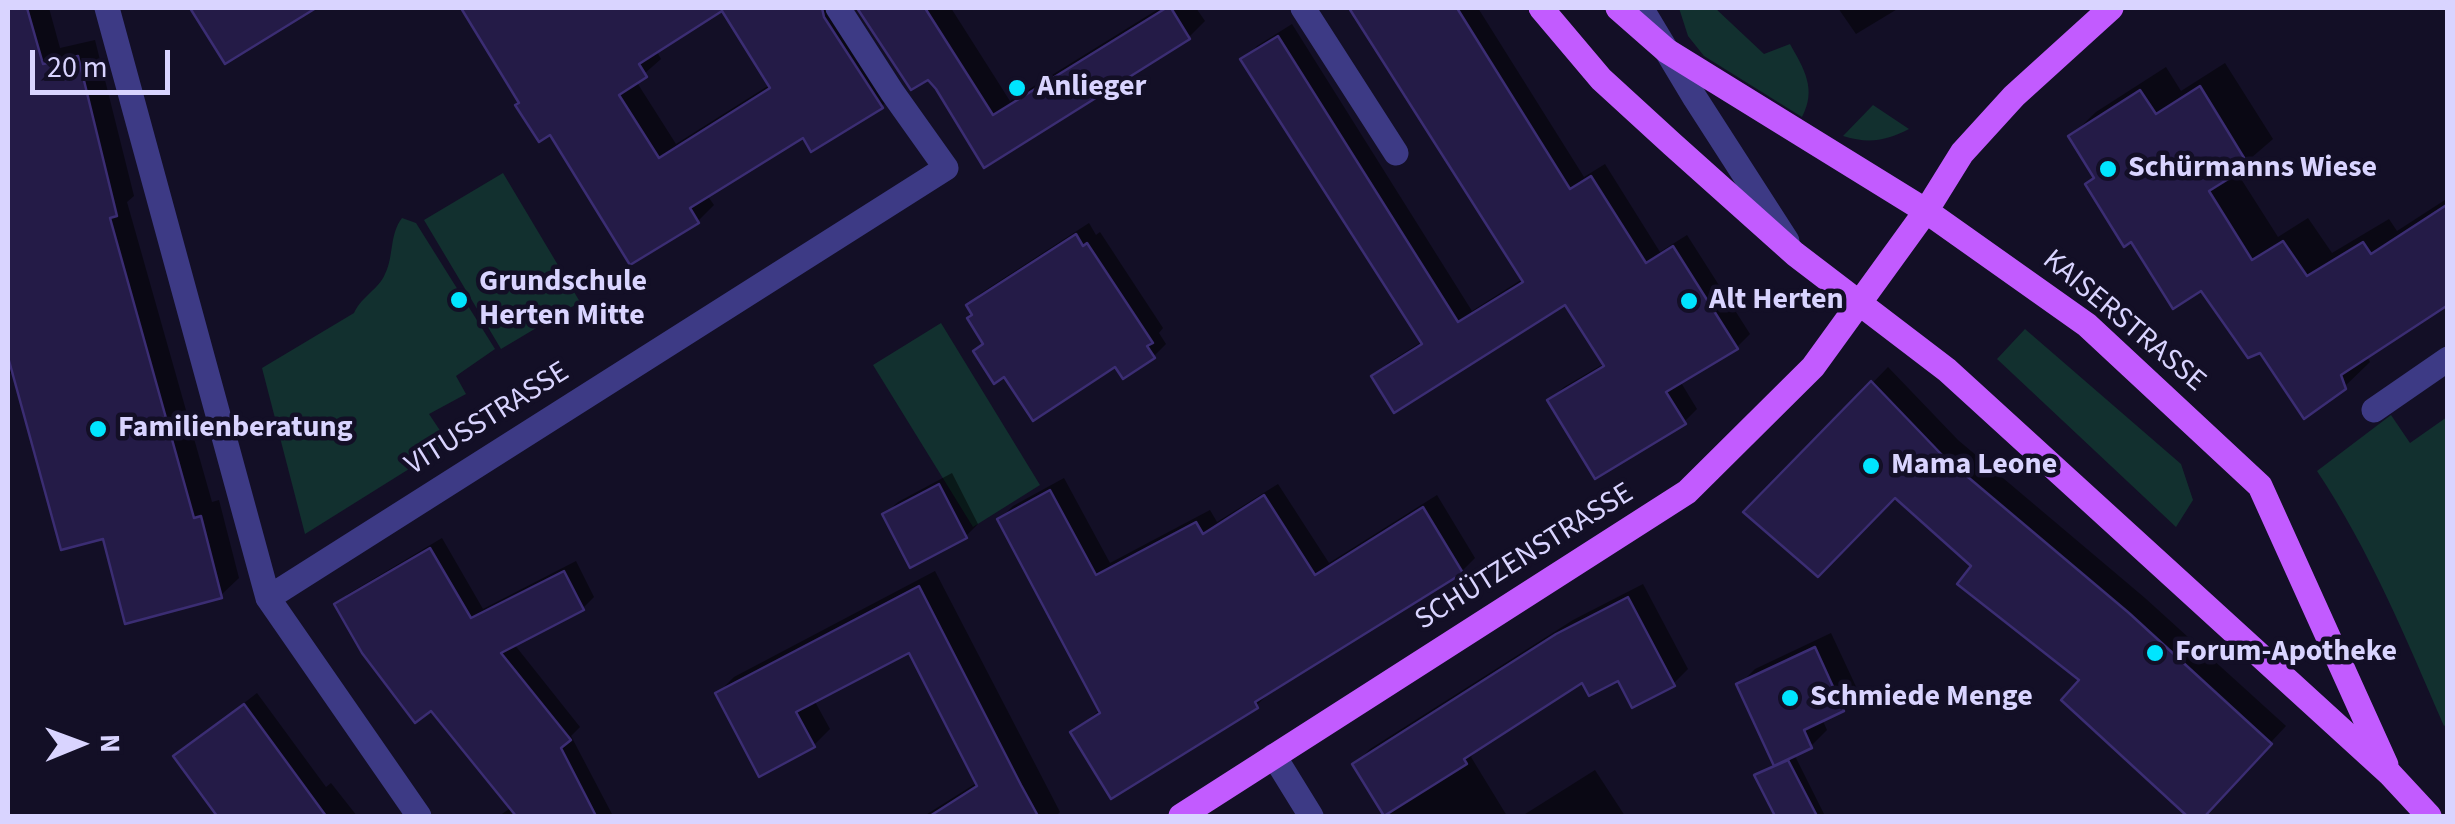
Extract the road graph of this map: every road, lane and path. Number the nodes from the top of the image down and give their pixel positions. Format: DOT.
graph roads {
  1 [pos="107,8"];
  2 [pos="838,8"];
  3 [pos="1303,8"];
  4 [pos="1540,8"];
  5 [pos="1618,8"];
  6 [pos="1642,8"];
  7 [pos="2111,8"];
  8 [pos="1668,51"];
  9 [pos="1396,153"];
  10 [pos="1926,211"];
  11 [pos="1795,254"];
  12 [pos="1861,304"];
  13 [pos="2448,358"];
  14 [pos="2374,410"];
  15 [pos="268,598"];
  16 [pos="1274,756"];
  17 [pos="2390,774"];
  18 [pos="418,816"];
  19 [pos="1181,816"];
  20 [pos="1311,816"];
  21 [pos="2429,816"];
  1 -- 15 [label="street"];
  2 -- 15 [label="street, VITUSSTRASSE"];
  3 -- 9 [label="street"];
  4 -- 11 [label="main road, KAISERSTRASSE"];
  5 -- 8 [label="main road, KAISERSTRASSE"];
  6 -- 8 [label="street"];
  7 -- 10 [label="main road, SCHÜTZENSTRASSE"];
  8 -- 10 [label="main road, KAISERSTRASSE"];
  8 -- 11 [label="street, KAISERSTRASSE"];
  10 -- 12 [label="main road, SCHÜTZENSTRASSE"];
  10 -- 17 [label="main road, KAISERSTRASSE"];
  11 -- 12 [label="main road, KAISERSTRASSE"];
  12 -- 16 [label="main road, SCHÜTZENSTRASSE"];
  12 -- 17 [label="main road, KAISERSTRASSE"];
  13 -- 14 [label="street"];
  15 -- 18 [label="street"];
  16 -- 19 [label="main road, SCHÜTZENSTRASSE"];
  16 -- 20 [label="street"];
  17 -- 21 [label="main road, KAISERSTRASSE"];
}
